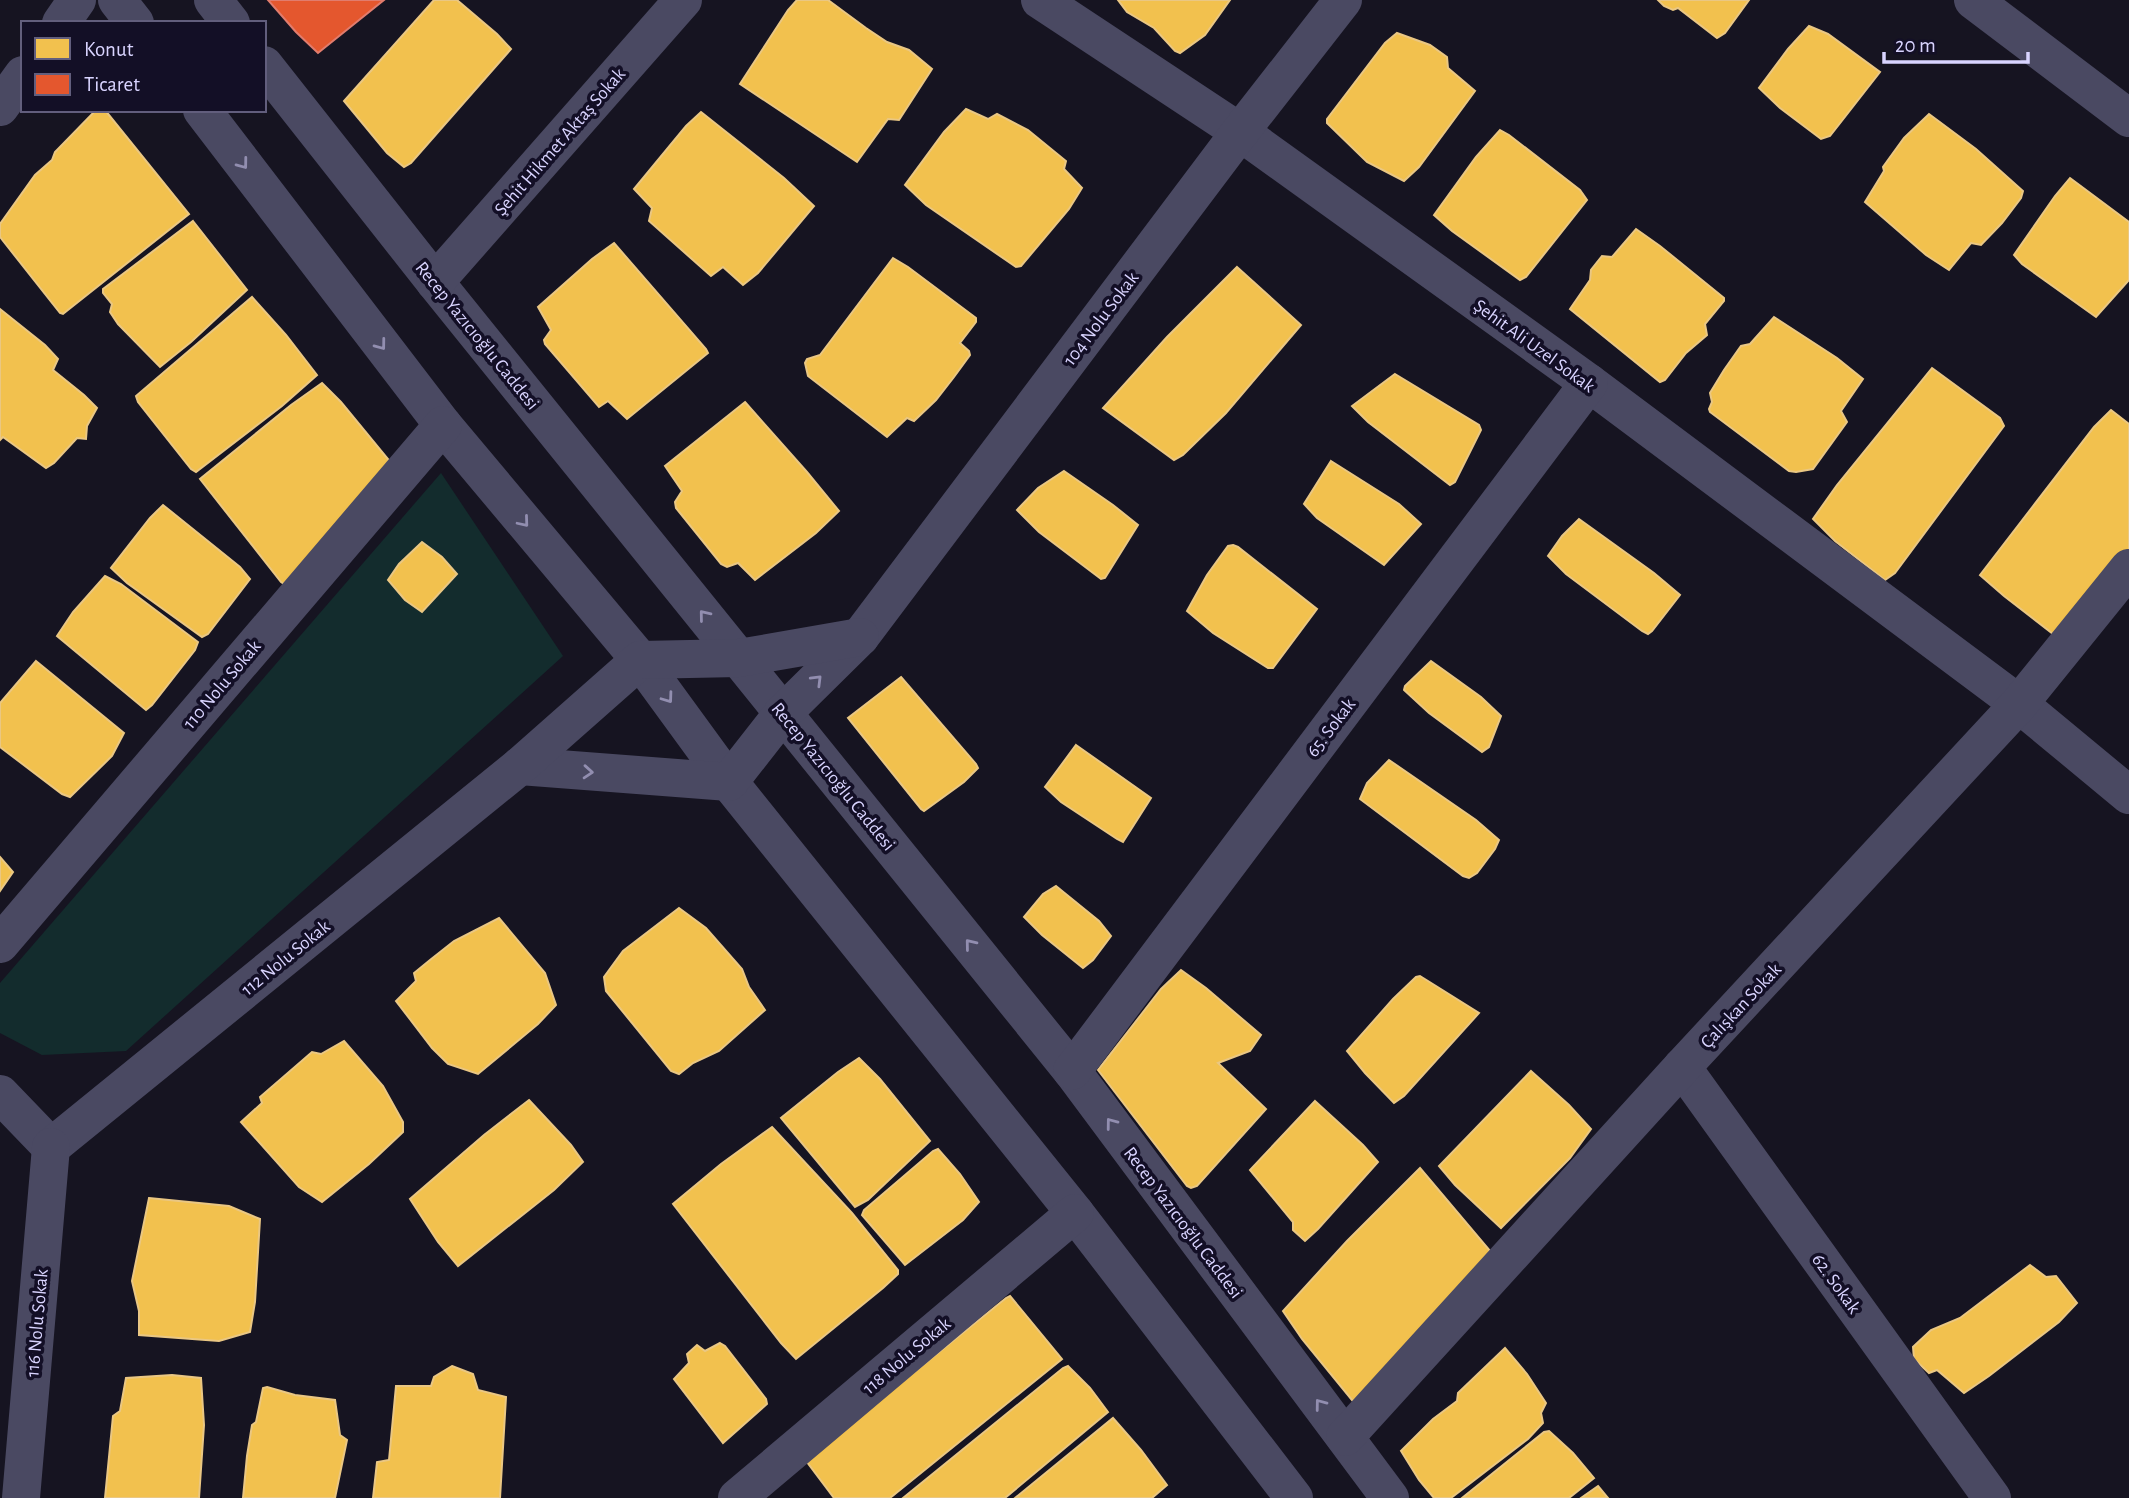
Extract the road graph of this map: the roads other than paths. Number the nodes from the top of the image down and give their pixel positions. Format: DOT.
graph roads {
  1 [pos="77,0"];
  2 [pos="117,0"];
  3 [pos="213,0"];
  4 [pos="683,0"];
  5 [pos="1040,0"];
  6 [pos="1343,0"];
  7 [pos="1973,0"];
  8 [pos="62,21"];
  9 [pos="133,21"];
  10 [pos="229,21"];
  11 [pos="266,68"];
  12 [pos="21,78"];
  13 [pos="0,107"];
  14 [pos="204,112"];
  15 [pos="2129,118"];
  16 [pos="1240,132"];
  17 [pos="435,282"];
  18 [pos="1589,383"];
  19 [pos="443,425"];
  20 [pos="2129,568"];
  21 [pos="860,637"];
  22 [pos="739,658"];
  23 [pos="640,660"];
  24 [pos="2019,704"];
  25 [pos="783,713"];
  26 [pos="520,766"];
  27 [pos="729,782"];
  28 [pos="2129,796"];
  29 [pos="0,944"];
  30 [pos="1682,1067"];
  31 [pos="1072,1071"];
  32 [pos="0,1094"];
  33 [pos="51,1147"];
  34 [pos="1075,1213"];
  35 [pos="1345,1437"];
  36 [pos="20,1498"];
  37 [pos="737,1498"];
  38 [pos="1294,1498"];
  39 [pos="1390,1498"];
  40 [pos="1992,1498"];
  1 -- 8 [label="street"];
  2 -- 9 [label="street"];
  3 -- 10 [label="street"];
  4 -- 17 [label="street, Şehit Hikmet Aktaş Sokak"];
  5 -- 16 [label="street, Şehit Ali Uzel Sokak"];
  6 -- 16 [label="street, 104 Nolu Sokak"];
  7 -- 15 [label="street"];
  11 -- 17 [label="street, Recep Yazıcıoğlu Caddesi"];
  12 -- 13 [label="street"];
  14 -- 19 [label="street, one-way"];
  16 -- 18 [label="street, Şehit Ali Uzel Sokak"];
  16 -- 21 [label="street, 104 Nolu Sokak"];
  22 -- 17 [label="street, Recep Yazıcıoğlu Caddesi, one-way"];
  18 -- 24 [label="street, Şehit Ali Uzel Sokak"];
  18 -- 31 [label="street, 65. Sokak"];
  19 -- 23 [label="street, one-way"];
  19 -- 29 [label="street, 110 Nolu Sokak"];
  20 -- 24 [label="street, Çalışkan Sokak"];
  21 -- 22 [label="street"];
  25 -- 21 [label="street, 104 Nolu Sokak, one-way"];
  22 -- 23 [label="street"];
  22 -- 25 [label="street, Recep Yazıcıoğlu Caddesi"];
  23 -- 26 [label="street, 112 Nolu Sokak"];
  23 -- 27 [label="street, one-way"];
  24 -- 28 [label="street, Şehit Ali Uzel Sokak"];
  24 -- 30 [label="street, Çalışkan Sokak"];
  25 -- 27 [label="street, 104 Nolu Sokak"];
  31 -- 25 [label="street, Recep Yazıcıoğlu Caddesi, one-way"];
  26 -- 27 [label="street, one-way"];
  26 -- 33 [label="street, 112 Nolu Sokak"];
  27 -- 34 [label="street"];
  30 -- 35 [label="street, Çalışkan Sokak"];
  30 -- 40 [label="street, 62. Sokak"];
  35 -- 31 [label="street, Recep Yazıcıoğlu Caddesi, one-way"];
  32 -- 33 [label="street"];
  33 -- 36 [label="street, 116 Nolu Sokak"];
  34 -- 37 [label="street, 118 Nolu Sokak"];
  34 -- 38 [label="street"];
  35 -- 39 [label="street, Recep Yazıcıoğlu Caddesi"];
}
